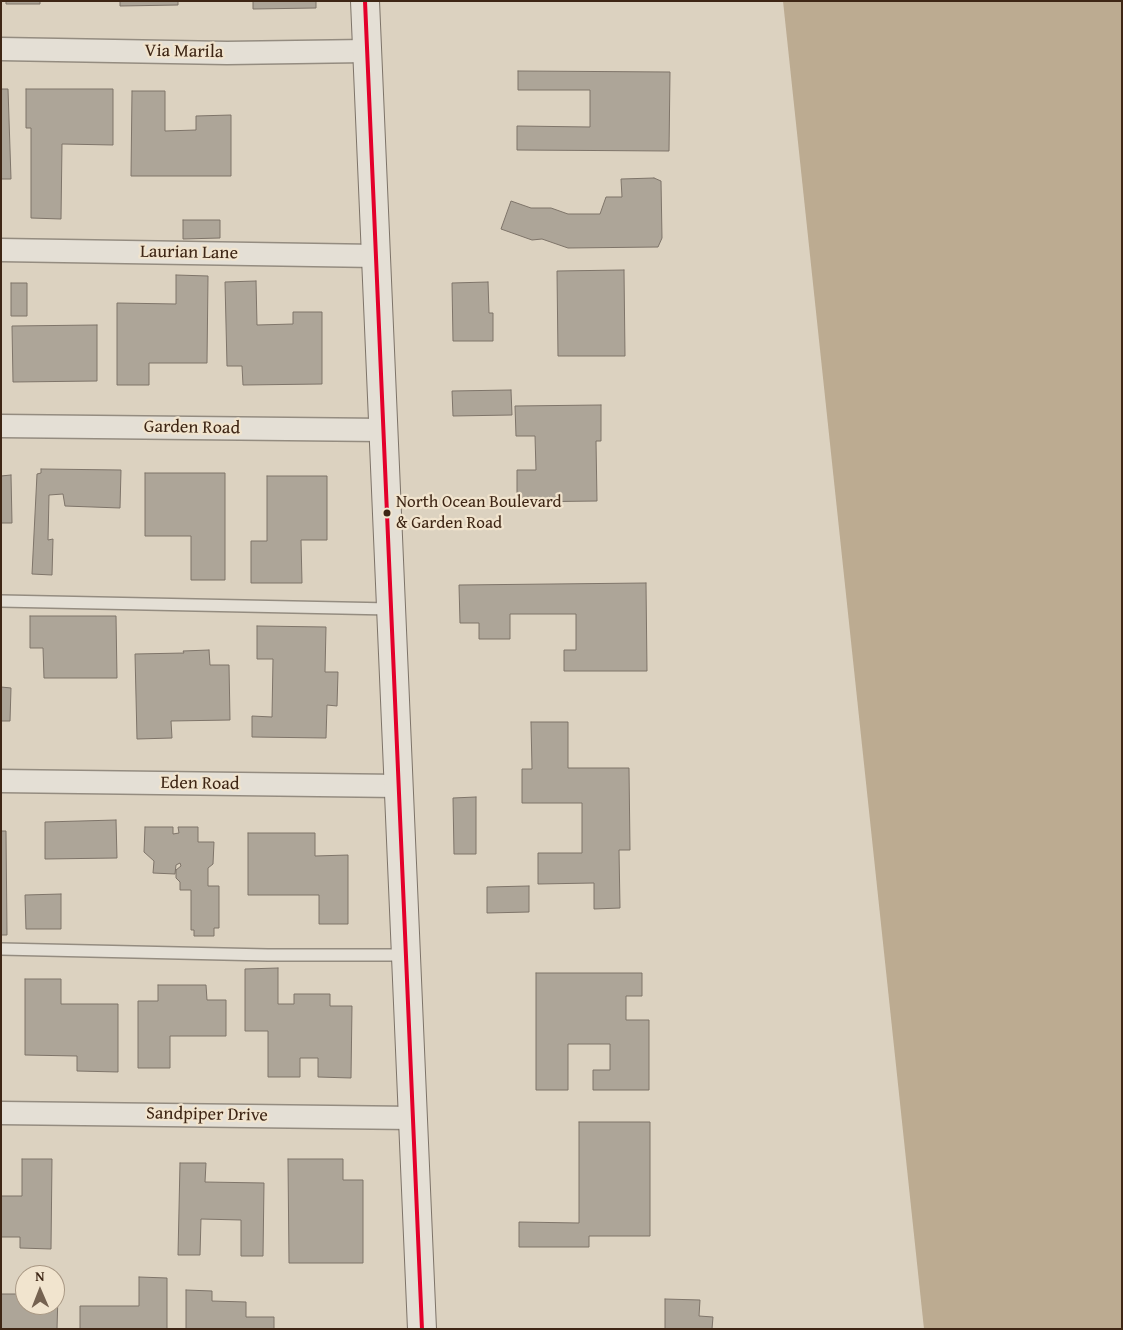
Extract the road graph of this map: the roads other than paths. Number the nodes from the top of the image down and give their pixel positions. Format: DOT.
graph roads {
  1 [pos="365,1"];
  2 [pos="1,49"];
  3 [pos="366,51"];
  4 [pos="1,250"];
  5 [pos="376,256"];
  6 [pos="1,426"];
  7 [pos="383,430"];
  8 [pos="1,601"];
  9 [pos="390,608"];
  10 [pos="1,781"];
  11 [pos="398,786"];
  12 [pos="1,949"];
  13 [pos="406,955"];
  14 [pos="1,1112"];
  15 [pos="412,1118"];
  16 [pos="422,1329"];
  1 -- 3 [label="street"];
  2 -- 3 [label="street, Via Marila"];
  3 -- 5 [label="street"];
  4 -- 5 [label="street, Laurian Lane"];
  5 -- 7 [label="street"];
  6 -- 7 [label="street, Garden Road"];
  7 -- 9 [label="street"];
  8 -- 9 [label="lane"];
  9 -- 11 [label="street"];
  10 -- 11 [label="street, Eden Road"];
  11 -- 13 [label="street"];
  12 -- 13 [label="lane"];
  13 -- 15 [label="street"];
  14 -- 15 [label="street, Sandpiper Drive"];
  15 -- 16 [label="street"];
}
